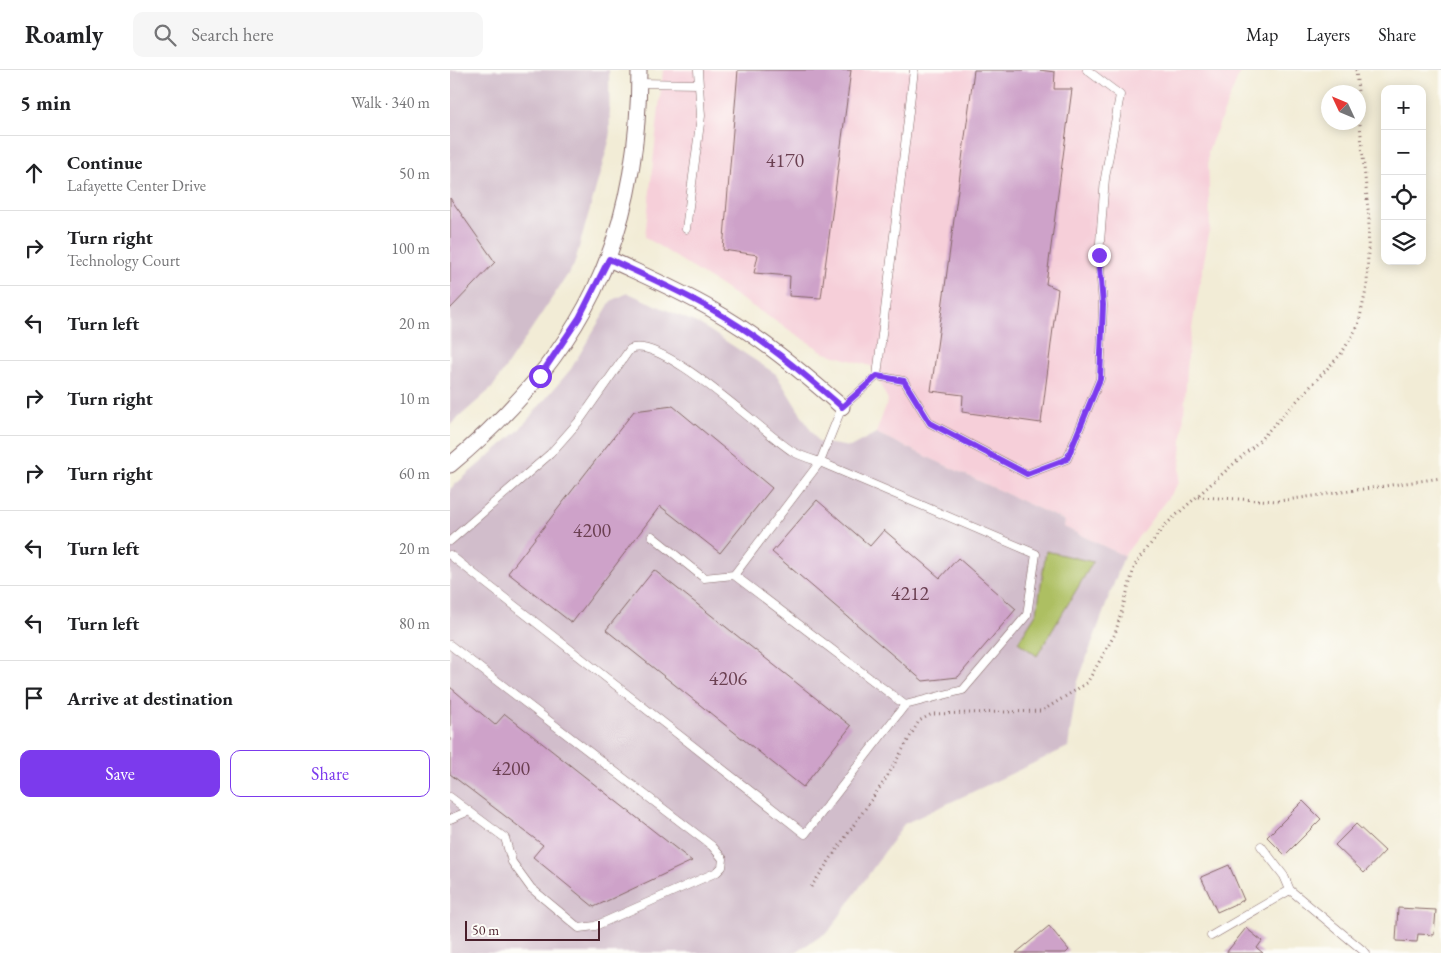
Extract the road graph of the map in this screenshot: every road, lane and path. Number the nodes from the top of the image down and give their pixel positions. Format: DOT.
graph roads {
  1 [pos="698,70"];
  2 [pos="914,70"];
  3 [pos="1087,70"];
  4 [pos="1356,70"];
  5 [pos="639,77"];
  6 [pos="698,84"];
  7 [pos="1357,85"];
  8 [pos="1360,130"];
  9 [pos="686,229"];
  10 [pos="609,259"];
  11 [pos="877,376"];
  12 [pos="842,407"];
  13 [pos="820,462"];
  14 [pos="450,465"];
  15 [pos="1441,478"];
  16 [pos="1197,496"];
  17 [pos="652,536"];
  18 [pos="450,540"];
  19 [pos="450,555"];
  20 [pos="734,575"];
  21 [pos="450,645"];
  22 [pos="905,706"];
  23 [pos="450,797"];
  24 [pos="469,811"];
  25 [pos="450,820"];
  26 [pos="1261,846"];
  27 [pos="811,887"];
  28 [pos="1290,890"];
  29 [pos="1211,936"];
  30 [pos="1366,953"];
  1 -- 6 [label="lane"];
  2 -- 11 [label="lane"];
  3 -- 11 [label="lane"];
  4 -- 7 [label="path"];
  5 -- 6 [label="lane"];
  5 -- 10 [label="street"];
  6 -- 9 [label="lane"];
  8 -- 16 [label="path"];
  10 -- 12 [label="street"];
  10 -- 14 [label="street"];
  11 -- 12 [label="lane"];
  12 -- 13 [label="lane"];
  13 -- 18 [label="lane"];
  13 -- 20 [label="lane"];
  13 -- 22 [label="lane"];
  15 -- 16 [label="path"];
  16 -- 27 [label="path"];
  17 -- 20 [label="lane"];
  19 -- 22 [label="lane"];
  20 -- 22 [label="lane"];
  21 -- 24 [label="lane"];
  23 -- 24 [label="lane"];
  24 -- 25 [label="lane"];
  26 -- 28 [label="lane"];
  28 -- 29 [label="lane"];
  28 -- 30 [label="lane"];
}
